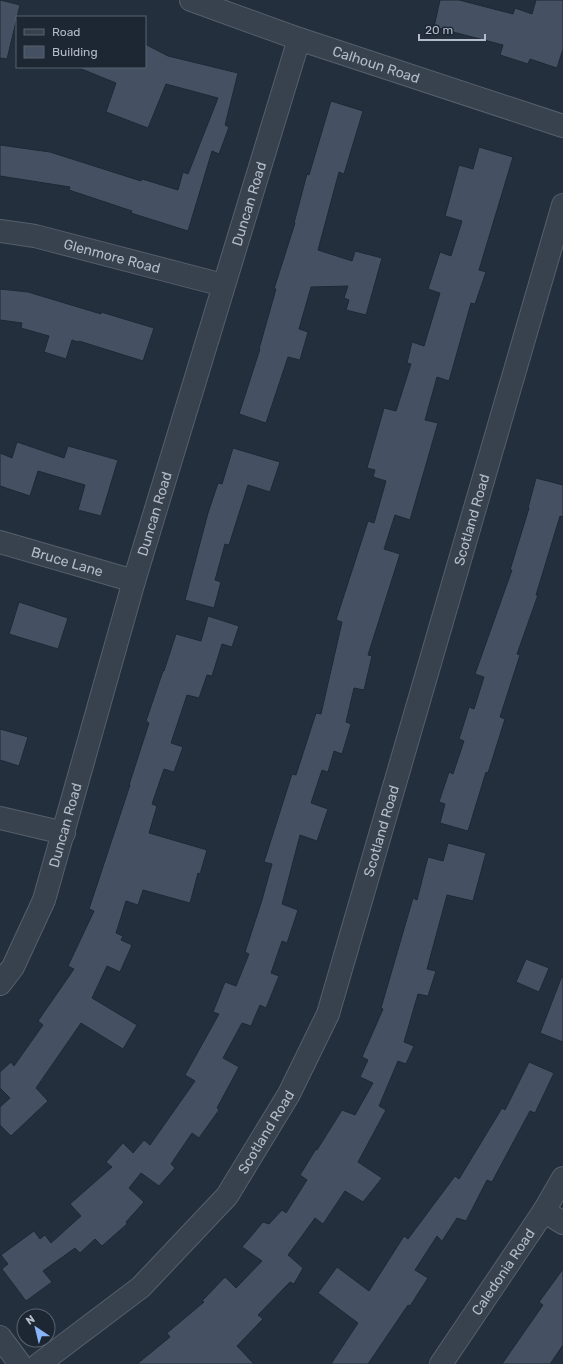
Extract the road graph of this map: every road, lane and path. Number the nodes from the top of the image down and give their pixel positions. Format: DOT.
graph roads {
  1 [pos="191,0"];
  2 [pos="299,39"];
  3 [pos="563,126"];
  4 [pos="563,206"];
  5 [pos="0,231"];
  6 [pos="223,285"];
  7 [pos="0,542"];
  8 [pos="134,581"];
  9 [pos="0,818"];
  10 [pos="64,833"];
  11 [pos="0,984"];
  12 [pos="563,1178"];
  13 [pos="544,1211"];
  14 [pos="563,1223"];
  15 [pos="0,1337"];
  16 [pos="20,1364"];
  17 [pos="39,1364"];
  18 [pos="441,1364"];
  1 -- 2 [label="street, Calhoun Road"];
  2 -- 3 [label="street, Calhoun Road"];
  2 -- 6 [label="street, Duncan Road"];
  4 -- 17 [label="street, Scotland Road"];
  5 -- 6 [label="street, Glenmore Road"];
  6 -- 8 [label="street, Duncan Road"];
  7 -- 8 [label="street, Bruce Lane"];
  8 -- 10 [label="street, Duncan Road"];
  9 -- 10 [label="street"];
  10 -- 11 [label="street, Duncan Road"];
  12 -- 13 [label="street, Caledonia Road"];
  13 -- 14 [label="street"];
  13 -- 18 [label="street, Caledonia Road"];
  15 -- 16 [label="street"];
}
